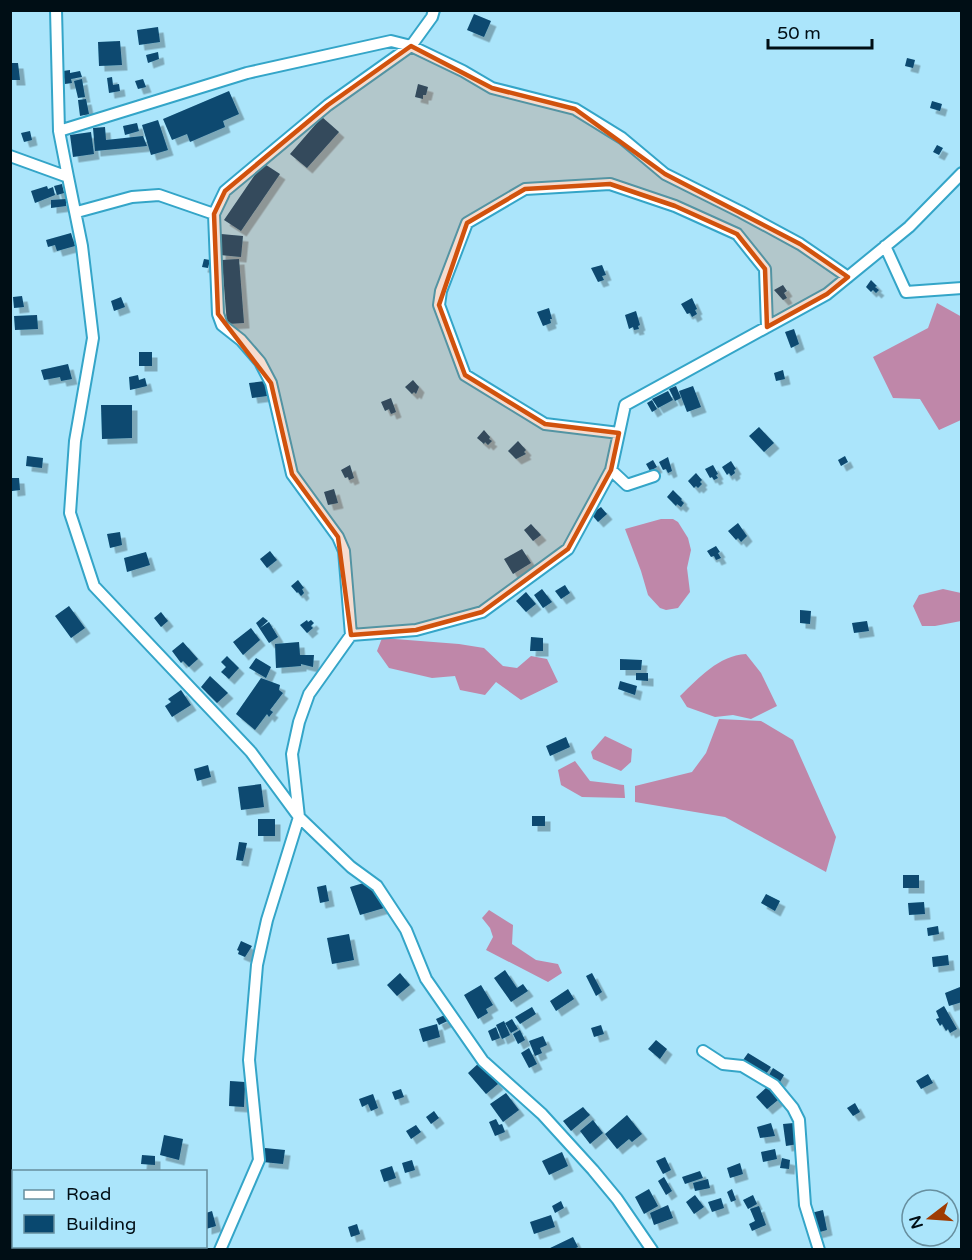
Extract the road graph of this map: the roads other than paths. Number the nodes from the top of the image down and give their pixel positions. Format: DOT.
graph roads {
  1 [pos="56,10"];
  2 [pos="434,10"];
  3 [pos="411,46"];
  4 [pos="58,131"];
  5 [pos="10,156"];
  6 [pos="962,173"];
  7 [pos="68,177"];
  8 [pos="76,212"];
  9 [pos="214,213"];
  10 [pos="885,246"];
  11 [pos="848,276"];
  12 [pos="962,288"];
  13 [pos="767,327"];
  14 [pos="619,433"];
  15 [pos="611,470"];
  16 [pos="654,476"];
  17 [pos="351,635"];
  18 [pos="299,817"];
  19 [pos="703,1051"];
  20 [pos="220,1250"];
  21 [pos="652,1250"];
  22 [pos="819,1250"];
  1 -- 4 [label="street"];
  2 -- 3 [label="street"];
  3 -- 4 [label="street"];
  3 -- 9 [label="street"];
  3 -- 11 [label="street"];
  4 -- 7 [label="street"];
  5 -- 7 [label="street"];
  6 -- 10 [label="street"];
  7 -- 8 [label="street"];
  8 -- 9 [label="street"];
  8 -- 18 [label="street"];
  9 -- 17 [label="street"];
  10 -- 11 [label="street"];
  10 -- 12 [label="street"];
  11 -- 13 [label="street"];
  13 -- 14 [label="street"];
  13 -- 14 [label="street"];
  14 -- 15 [label="street"];
  15 -- 16 [label="street"];
  15 -- 17 [label="street"];
  17 -- 18 [label="street"];
  18 -- 20 [label="street"];
  18 -- 21 [label="street"];
  19 -- 22 [label="street"];
}
